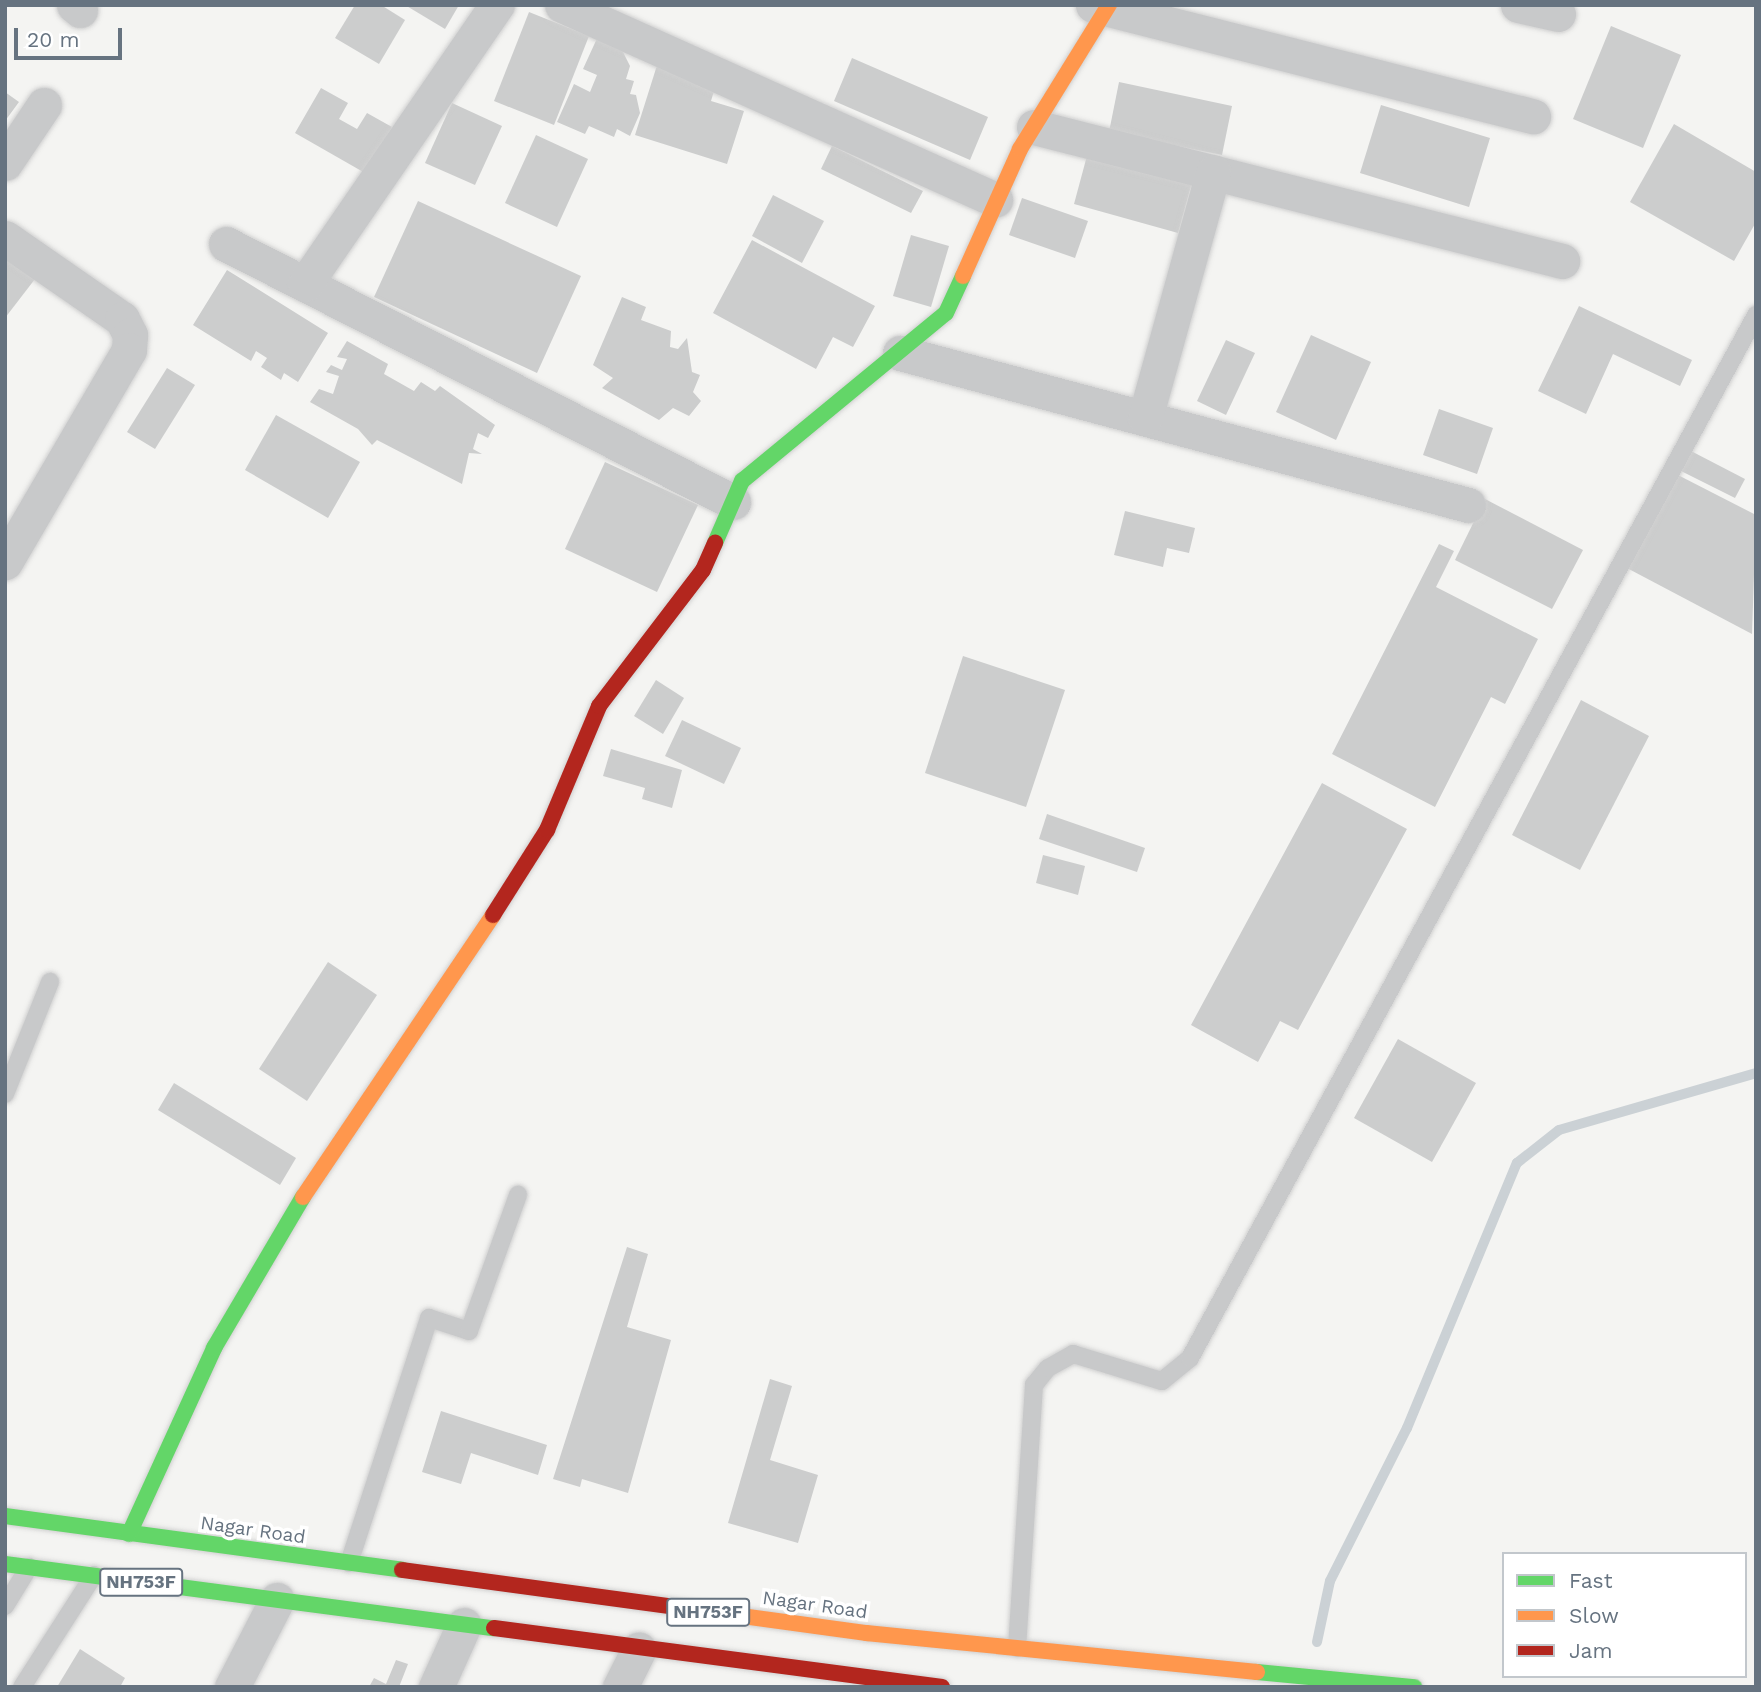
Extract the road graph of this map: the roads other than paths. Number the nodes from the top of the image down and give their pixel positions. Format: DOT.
graph roads {
  1 [pos="497,5"];
  2 [pos="562,5"];
  3 [pos="1518,5"];
  4 [pos="1103,7"];
  5 [pos="1558,14"];
  6 [pos="44,105"];
  7 [pos="1533,116"];
  8 [pos="1034,127"];
  9 [pos="5,163"];
  10 [pos="1213,172"];
  11 [pos="995,200"];
  12 [pos="5,238"];
  13 [pos="226,244"];
  14 [pos="1562,261"];
  15 [pos="305,284"];
  16 [pos="1756,315"];
  17 [pos="900,353"];
  18 [pos="1145,418"];
  19 [pos="733,502"];
  20 [pos="1468,505"];
  21 [pos="5,562"];
  22 [pos="50,982"];
  23 [pos="5,1094"];
  24 [pos="518,1195"];
  25 [pos="5,1516"];
  26 [pos="129,1534"];
  27 [pos="349,1563"];
  28 [pos="5,1564"];
  29 [pos="29,1567"];
  30 [pos="94,1576"];
  31 [pos="277,1600"];
  32 [pos="5,1606"];
  33 [pos="464,1625"];
  34 [pos="1017,1648"];
  35 [pos="639,1649"];
  36 [pos="769,1677"];
  37 [pos="22,1687"];
  38 [pos="232,1687"];
  39 [pos="436,1687"];
  40 [pos="620,1687"];
  41 [pos="942,1687"];
  42 [pos="1414,1687"];
  1 -- 15 [label="street"];
  2 -- 11 [label="street"];
  3 -- 5 [label="street"];
  4 -- 7 [label="street"];
  4 -- 8 [label="main road"];
  6 -- 9 [label="street"];
  8 -- 10 [label="street"];
  8 -- 11 [label="main road"];
  10 -- 14 [label="street"];
  10 -- 18 [label="street"];
  11 -- 17 [label="main road"];
  12 -- 21 [label="street"];
  13 -- 15 [label="street"];
  15 -- 19 [label="street"];
  16 -- 34 [label="lane"];
  17 -- 18 [label="street"];
  17 -- 19 [label="main road"];
  18 -- 20 [label="street"];
  19 -- 26 [label="main road"];
  22 -- 23 [label="lane"];
  24 -- 27 [label="lane"];
  25 -- 26 [label="main road, Nagar Road / NH753F"];
  26 -- 27 [label="main road, Nagar Road / NH753F"];
  27 -- 34 [label="main road, Nagar Road / NH753F"];
  28 -- 29 [label="main road, NH753F"];
  29 -- 30 [label="main road, NH753F"];
  29 -- 32 [label="lane"];
  30 -- 31 [label="main road, NH753F"];
  30 -- 37 [label="lane"];
  31 -- 33 [label="main road, NH753F"];
  31 -- 38 [label="street"];
  33 -- 35 [label="main road, NH753F"];
  33 -- 39 [label="street"];
  34 -- 42 [label="main road, Nagar Road / NH753F"];
  35 -- 36 [label="main road, NH753F"];
  35 -- 40 [label="street"];
  36 -- 41 [label="main road, NH753F"];
}
